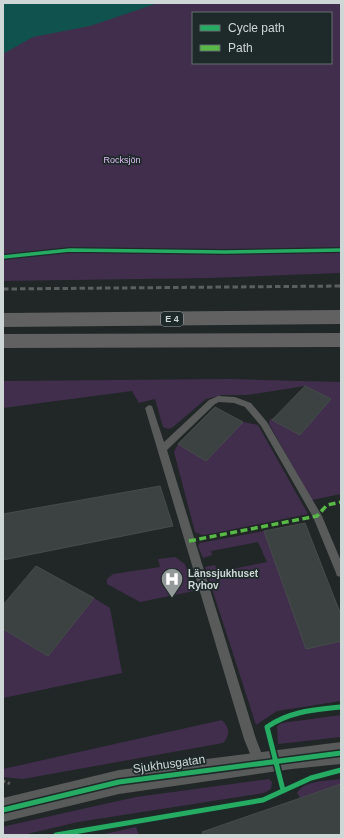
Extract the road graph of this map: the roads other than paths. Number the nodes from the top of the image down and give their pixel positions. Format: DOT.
graph roads {
  1 [pos="341,317"];
  2 [pos="3,320"];
  3 [pos="339,340"];
  4 [pos="3,341"];
  5 [pos="148,408"];
  6 [pos="161,450"];
  7 [pos="341,573"];
  8 [pos="341,753"];
  9 [pos="259,762"];
  10 [pos="3,810"];
  1 -- 2 [label="highway, E 4"];
  3 -- 4 [label="highway, E 4"];
  5 -- 6 [label="lane"];
  6 -- 7 [label="lane"];
  6 -- 9 [label="lane"];
  8 -- 9 [label="street, Sjukhusgatan"];
  9 -- 10 [label="street, Sjukhusgatan"];
}
